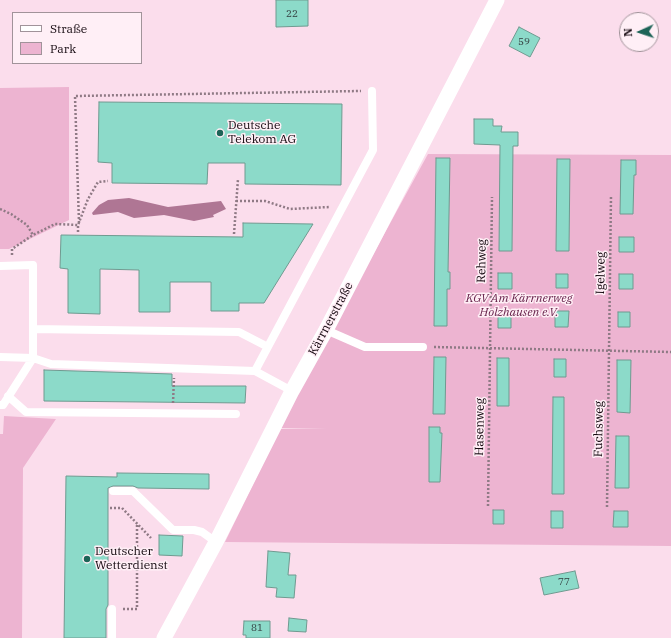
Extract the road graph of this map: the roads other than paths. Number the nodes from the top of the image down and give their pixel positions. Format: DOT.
graph roads {
  1 [pos="497,0"];
  2 [pos="372,91"];
  3 [pos="0,266"];
  4 [pos="33,329"];
  5 [pos="326,330"];
  6 [pos="268,347"];
  7 [pos="423,347"];
  8 [pos="0,357"];
  9 [pos="33,358"];
  10 [pos="255,371"];
  11 [pos="292,391"];
  12 [pos="8,396"];
  13 [pos="0,405"];
  14 [pos="236,414"];
  15 [pos="113,491"];
  16 [pos="216,542"];
  17 [pos="112,609"];
  18 [pos="112,638"];
  19 [pos="164,638"];
  1 -- 5 [label="street, Kärrnerstraße"];
  2 -- 6 [label="lane"];
  3 -- 4 [label="lane"];
  4 -- 6 [label="lane"];
  4 -- 9 [label="lane"];
  5 -- 7 [label="lane"];
  5 -- 11 [label="street, Kärrnerstraße"];
  6 -- 10 [label="lane"];
  8 -- 9 [label="lane"];
  9 -- 10 [label="lane"];
  9 -- 12 [label="lane"];
  10 -- 11 [label="lane"];
  11 -- 16 [label="street, Kärrnerstraße"];
  12 -- 13 [label="lane"];
  12 -- 14 [label="lane"];
  15 -- 16 [label="lane"];
  16 -- 19 [label="street, Kärrnerstraße"];
  17 -- 18 [label="lane"];
}
